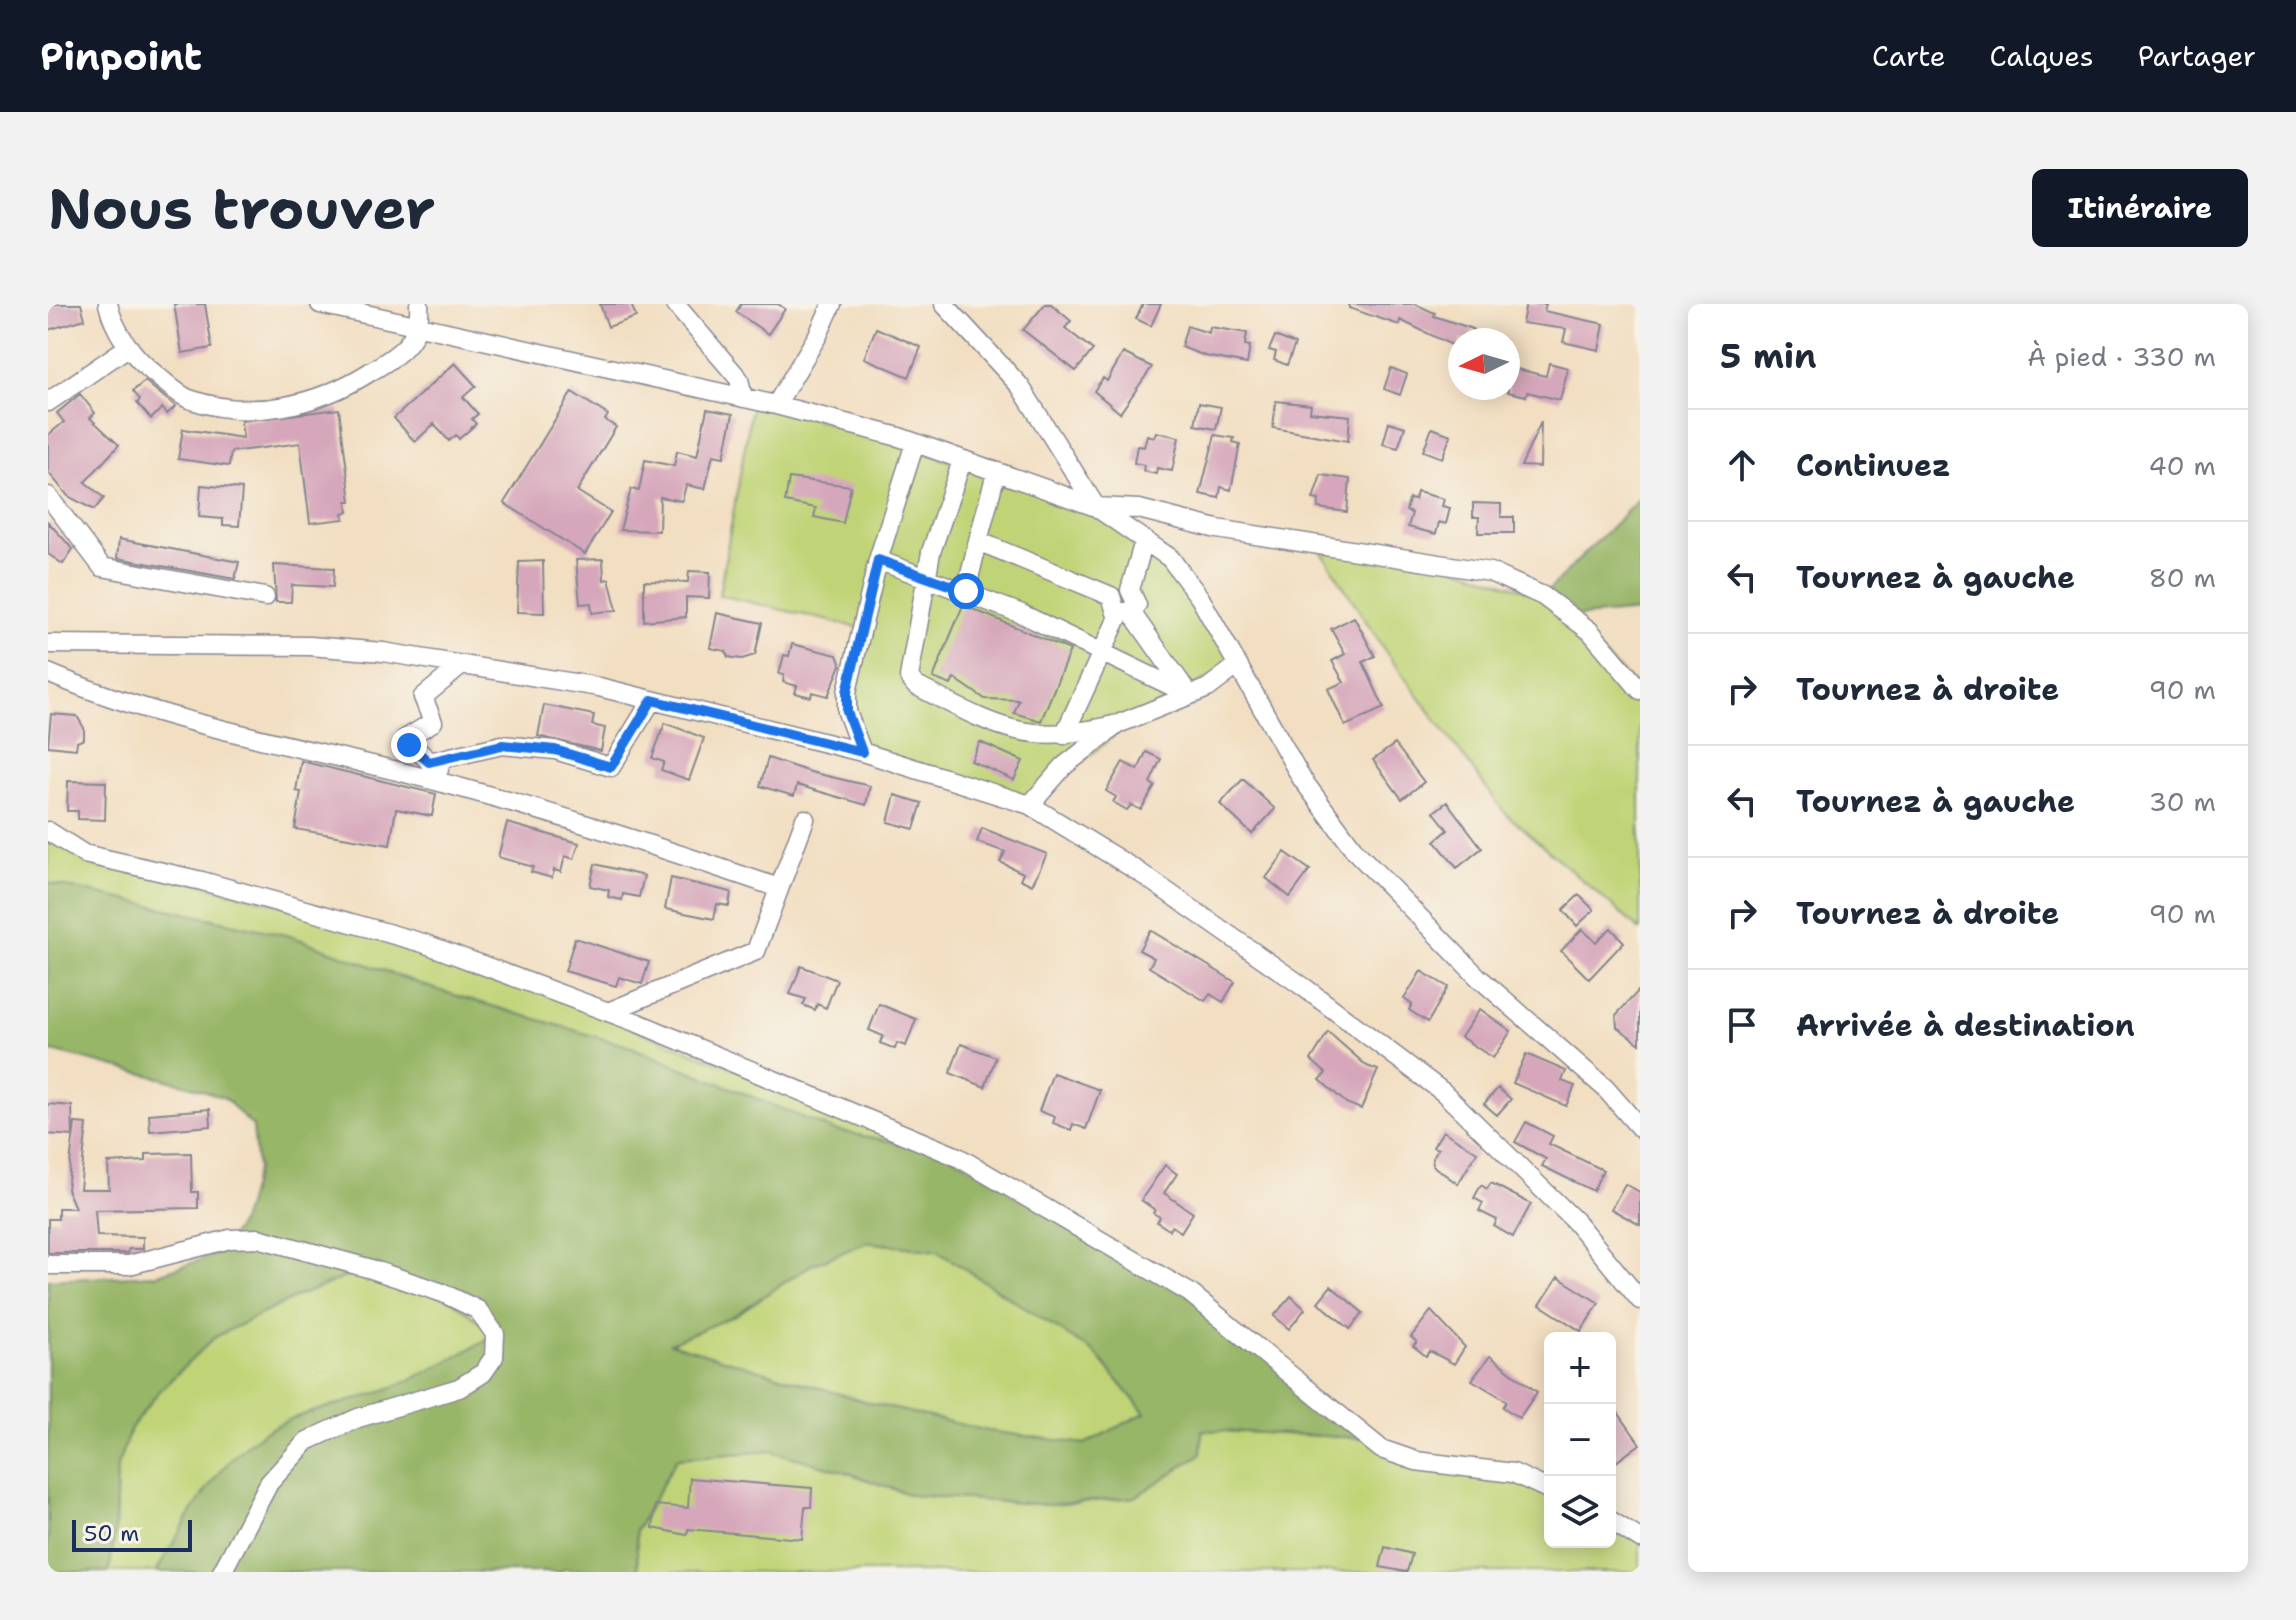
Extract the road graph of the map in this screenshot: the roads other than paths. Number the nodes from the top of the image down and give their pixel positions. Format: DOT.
graph roads {
  1 [pos="108,304"];
  2 [pos="320,304"];
  3 [pos="419,304"];
  4 [pos="832,304"];
  5 [pos="944,304"];
  6 [pos="680,306"];
  7 [pos="420,325"];
  8 [pos="128,347"];
  9 [pos="743,398"];
  10 [pos="48,402"];
  11 [pos="776,405"];
  12 [pos="915,443"];
  13 [pos="962,461"];
  14 [pos="996,473"];
  15 [pos="48,496"];
  16 [pos="1096,507"];
  17 [pos="978,541"];
  18 [pos="1144,541"];
  19 [pos="878,560"];
  20 [pos="927,579"];
  21 [pos="966,591"];
  22 [pos="265,597"];
  23 [pos="1125,613"];
  24 [pos="48,644"];
  25 [pos="1103,650"];
  26 [pos="462,665"];
  27 [pos="1237,666"];
  28 [pos="48,673"];
  29 [pos="1640,690"];
  30 [pos="1190,695"];
  31 [pos="652,700"];
  32 [pos="1118,724"];
  33 [pos="1064,735"];
  34 [pos="862,752"];
  35 [pos="429,762"];
  36 [pos="459,788"];
  37 [pos="1030,805"];
  38 [pos="805,819"];
  39 [pos="48,831"];
  40 [pos="779,888"];
  41 [pos="608,1012"];
  42 [pos="1640,1128"];
  43 [pos="48,1265"];
  44 [pos="1640,1300"];
  45 [pos="1544,1487"];
  46 [pos="1616,1524"];
  47 [pos="1640,1539"];
  48 [pos="222,1572"];
  1 -- 8 [label="street"];
  2 -- 7 [label="street"];
  3 -- 7 [label="street"];
  4 -- 11 [label="street"];
  5 -- 16 [label="street"];
  6 -- 9 [label="street"];
  7 -- 8 [label="street"];
  7 -- 9 [label="street"];
  8 -- 10 [label="street"];
  9 -- 11 [label="street"];
  11 -- 12 [label="street"];
  12 -- 13 [label="street"];
  12 -- 19 [label="street"];
  13 -- 14 [label="street"];
  13 -- 20 [label="street"];
  14 -- 16 [label="street"];
  14 -- 17 [label="street"];
  15 -- 22 [label="street"];
  16 -- 18 [label="street"];
  16 -- 29 [label="street"];
  17 -- 21 [label="street"];
  17 -- 23 [label="street"];
  18 -- 23 [label="street"];
  18 -- 27 [label="street"];
  19 -- 20 [label="street"];
  19 -- 34 [label="street"];
  20 -- 21 [label="street"];
  20 -- 33 [label="street"];
  21 -- 25 [label="street"];
  23 -- 25 [label="street"];
  23 -- 30 [label="street"];
  24 -- 26 [label="street"];
  25 -- 30 [label="street"];
  25 -- 33 [label="street"];
  26 -- 31 [label="street"];
  26 -- 35 [label="street"];
  27 -- 30 [label="street"];
  27 -- 42 [label="street"];
  28 -- 36 [label="street"];
  30 -- 32 [label="street"];
  31 -- 34 [label="street"];
  31 -- 35 [label="street"];
  32 -- 33 [label="street"];
  32 -- 37 [label="street"];
  34 -- 37 [label="street"];
  35 -- 36 [label="street"];
  36 -- 40 [label="street"];
  37 -- 44 [label="street"];
  38 -- 40 [label="street"];
  39 -- 41 [label="street"];
  40 -- 41 [label="street"];
  41 -- 45 [label="street"];
  43 -- 48 [label="street"];
  46 -- 47 [label="street"];
}
